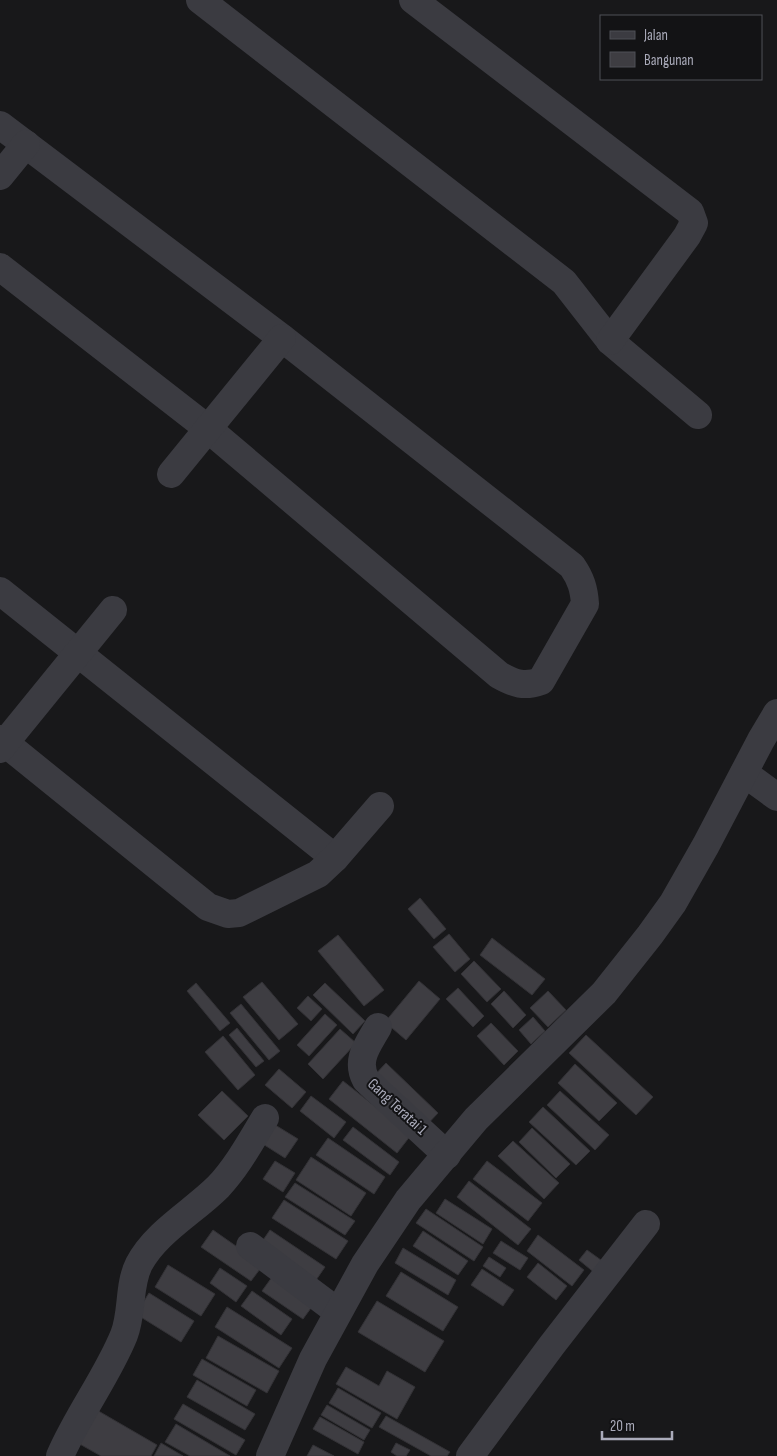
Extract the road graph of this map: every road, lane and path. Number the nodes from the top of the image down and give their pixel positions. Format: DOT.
graph roads {
  1 [pos="200,0"];
  2 [pos="413,0"];
  3 [pos="0,125"];
  4 [pos="26,144"];
  5 [pos="0,176"];
  6 [pos="0,267"];
  7 [pos="282,338"];
  8 [pos="610,341"];
  9 [pos="698,415"];
  10 [pos="207,428"];
  11 [pos="172,474"];
  12 [pos="0,591"];
  13 [pos="113,610"];
  14 [pos="78,651"];
  15 [pos="777,713"];
  16 [pos="2,743"];
  17 [pos="744,773"];
  18 [pos="777,797"];
  19 [pos="380,806"];
  20 [pos="335,858"];
  21 [pos="378,1027"];
  22 [pos="265,1118"];
  23 [pos="447,1155"];
  24 [pos="646,1224"];
  25 [pos="250,1246"];
  26 [pos="338,1312"];
  27 [pos="60,1456"];
  28 [pos="270,1456"];
  29 [pos="470,1456"];
  1 -- 8 [label="street"];
  2 -- 8 [label="street"];
  3 -- 4 [label="street"];
  4 -- 5 [label="street"];
  4 -- 7 [label="street"];
  6 -- 10 [label="street"];
  7 -- 10 [label="street"];
  7 -- 10 [label="street"];
  8 -- 9 [label="street"];
  10 -- 11 [label="street"];
  12 -- 14 [label="street"];
  13 -- 14 [label="street"];
  14 -- 16 [label="street"];
  14 -- 20 [label="street"];
  15 -- 17 [label="street"];
  16 -- 20 [label="street"];
  17 -- 18 [label="street"];
  17 -- 23 [label="street"];
  19 -- 20 [label="street"];
  21 -- 23 [label="street, Gang Teratai 1"];
  22 -- 27 [label="street"];
  23 -- 26 [label="street"];
  24 -- 29 [label="street"];
  25 -- 26 [label="street"];
  26 -- 28 [label="street"];
}
